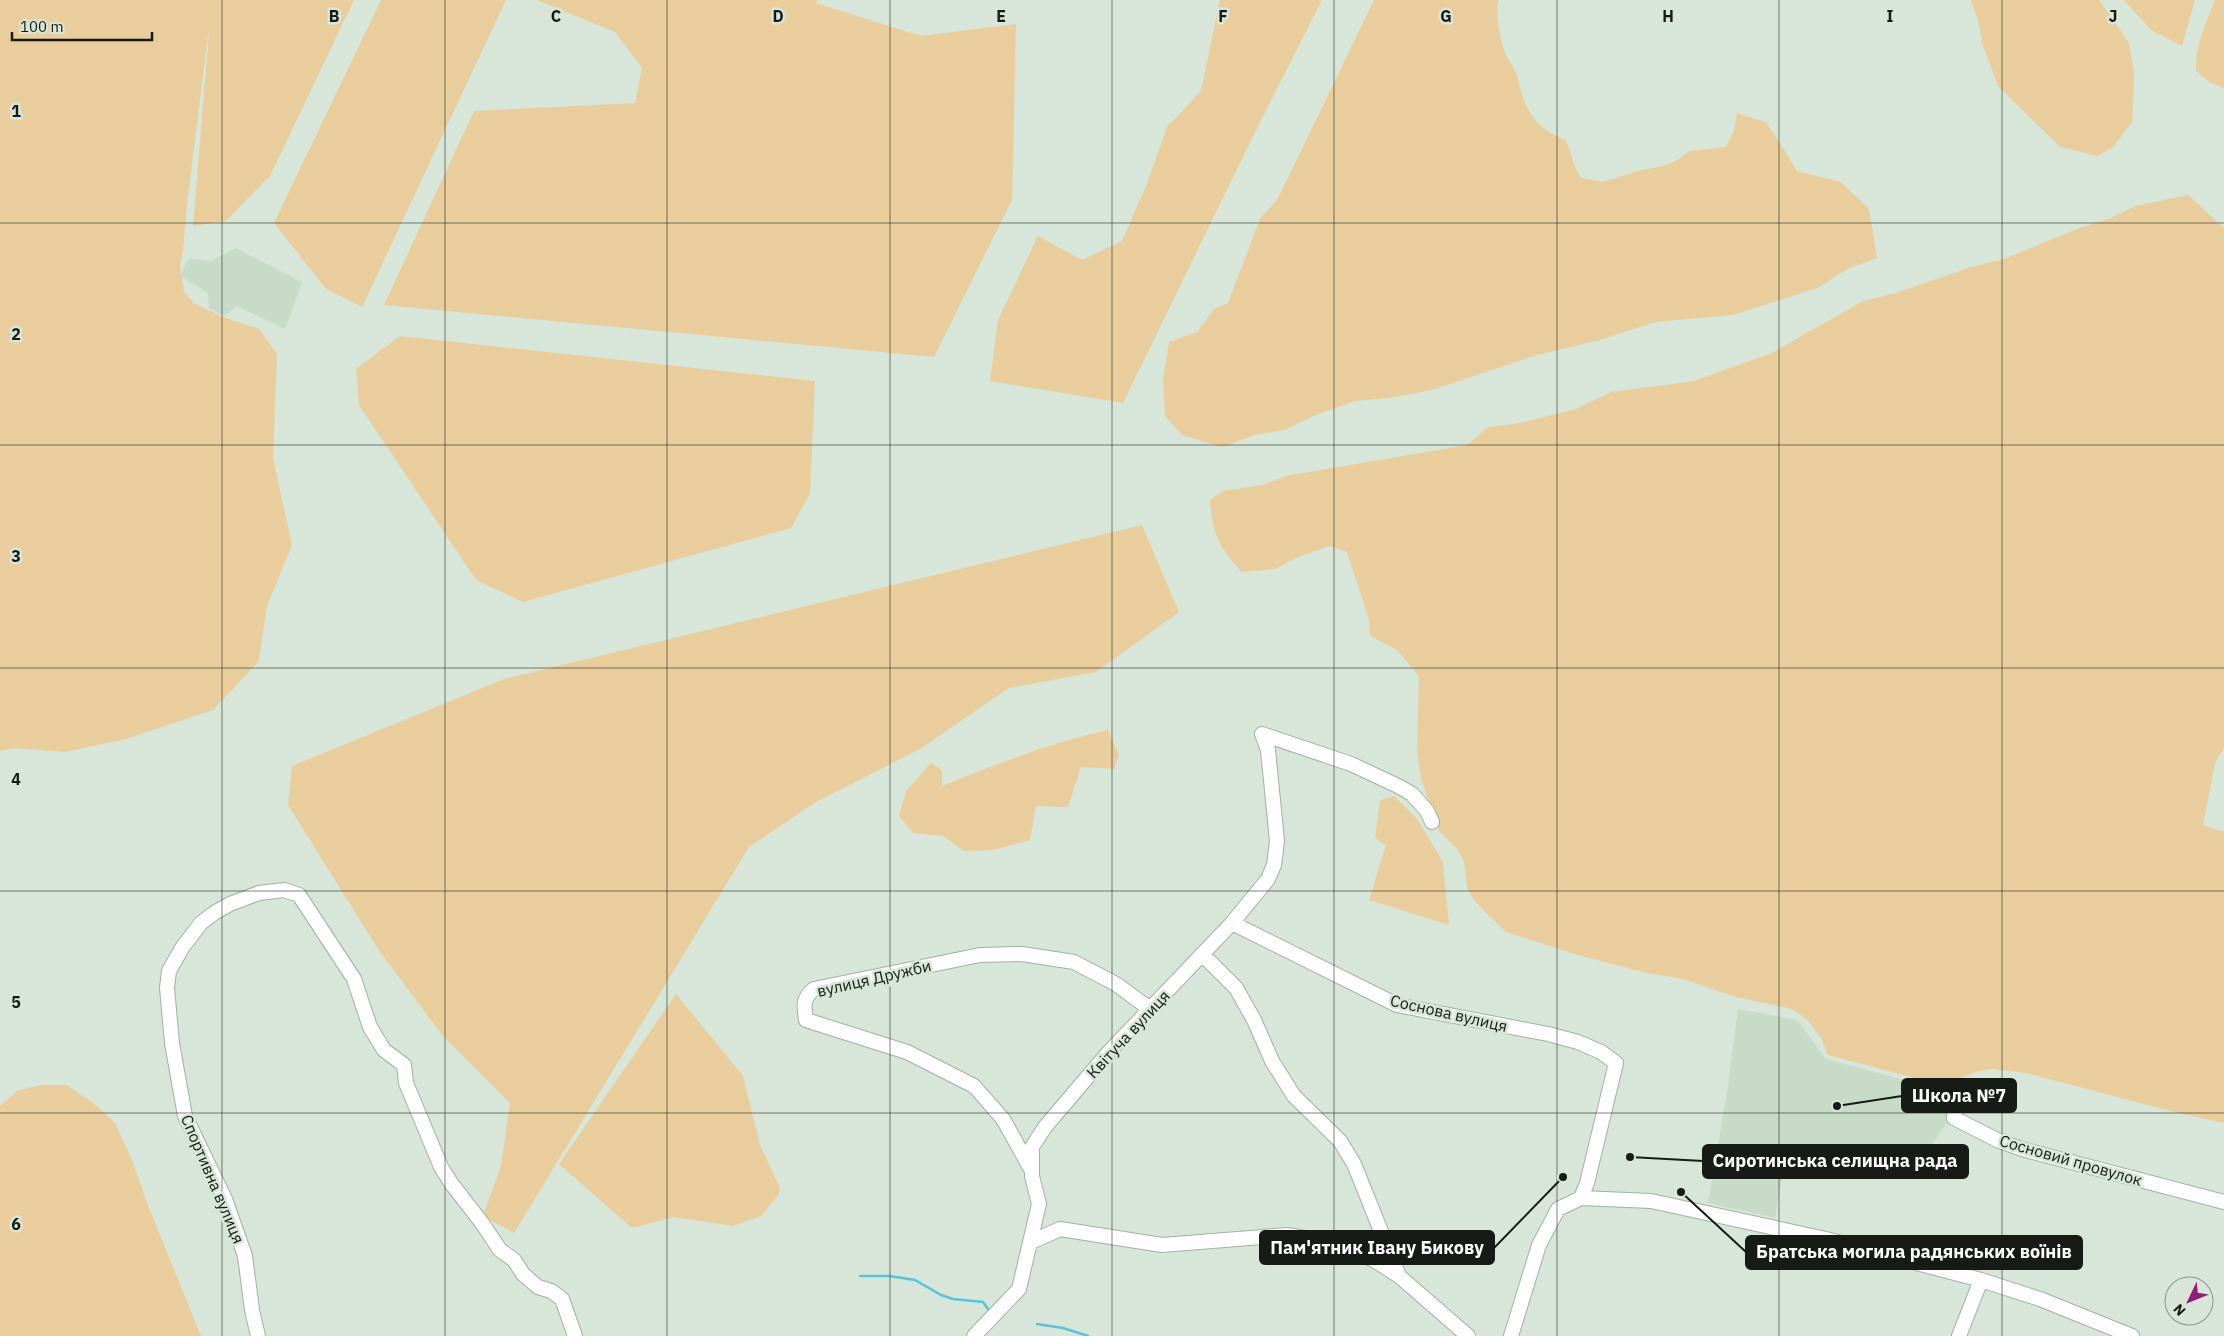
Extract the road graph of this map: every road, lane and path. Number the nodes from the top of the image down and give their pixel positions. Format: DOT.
graph roads {
  1 [pos="1432,822"];
  2 [pos="1232,923"];
  3 [pos="1202,954"];
  4 [pos="1150,1009"];
  5 [pos="1936,1092"];
  6 [pos="1033,1173"];
  7 [pos="1581,1198"];
  8 [pos="2224,1202"];
  9 [pos="1031,1242"];
  10 [pos="1399,1276"];
  11 [pos="1981,1280"];
  12 [pos="258,1336"];
  13 [pos="575,1336"];
  14 [pos="974,1336"];
  15 [pos="1468,1336"];
  16 [pos="1511,1336"];
  17 [pos="1959,1336"];
  18 [pos="2132,1336"];
  1 -- 2 [label="street, Квітуча вулиця"];
  2 -- 3 [label="street, Квітуча вулиця"];
  2 -- 7 [label="street, Соснова вулиця"];
  3 -- 4 [label="street, Квітуча вулиця"];
  3 -- 10 [label="street"];
  4 -- 6 [label="street, Квітуча вулиця"];
  4 -- 6 [label="street, вулиця Дружби"];
  5 -- 8 [label="street, Сосновий провулок"];
  6 -- 9 [label="street, Квітуча вулиця"];
  7 -- 11 [label="street"];
  7 -- 16 [label="street"];
  9 -- 10 [label="street"];
  9 -- 14 [label="street, Квітуча вулиця"];
  10 -- 15 [label="street"];
  11 -- 17 [label="street"];
  11 -- 18 [label="street"];
  12 -- 13 [label="street, Спортивна вулиця"];
}
